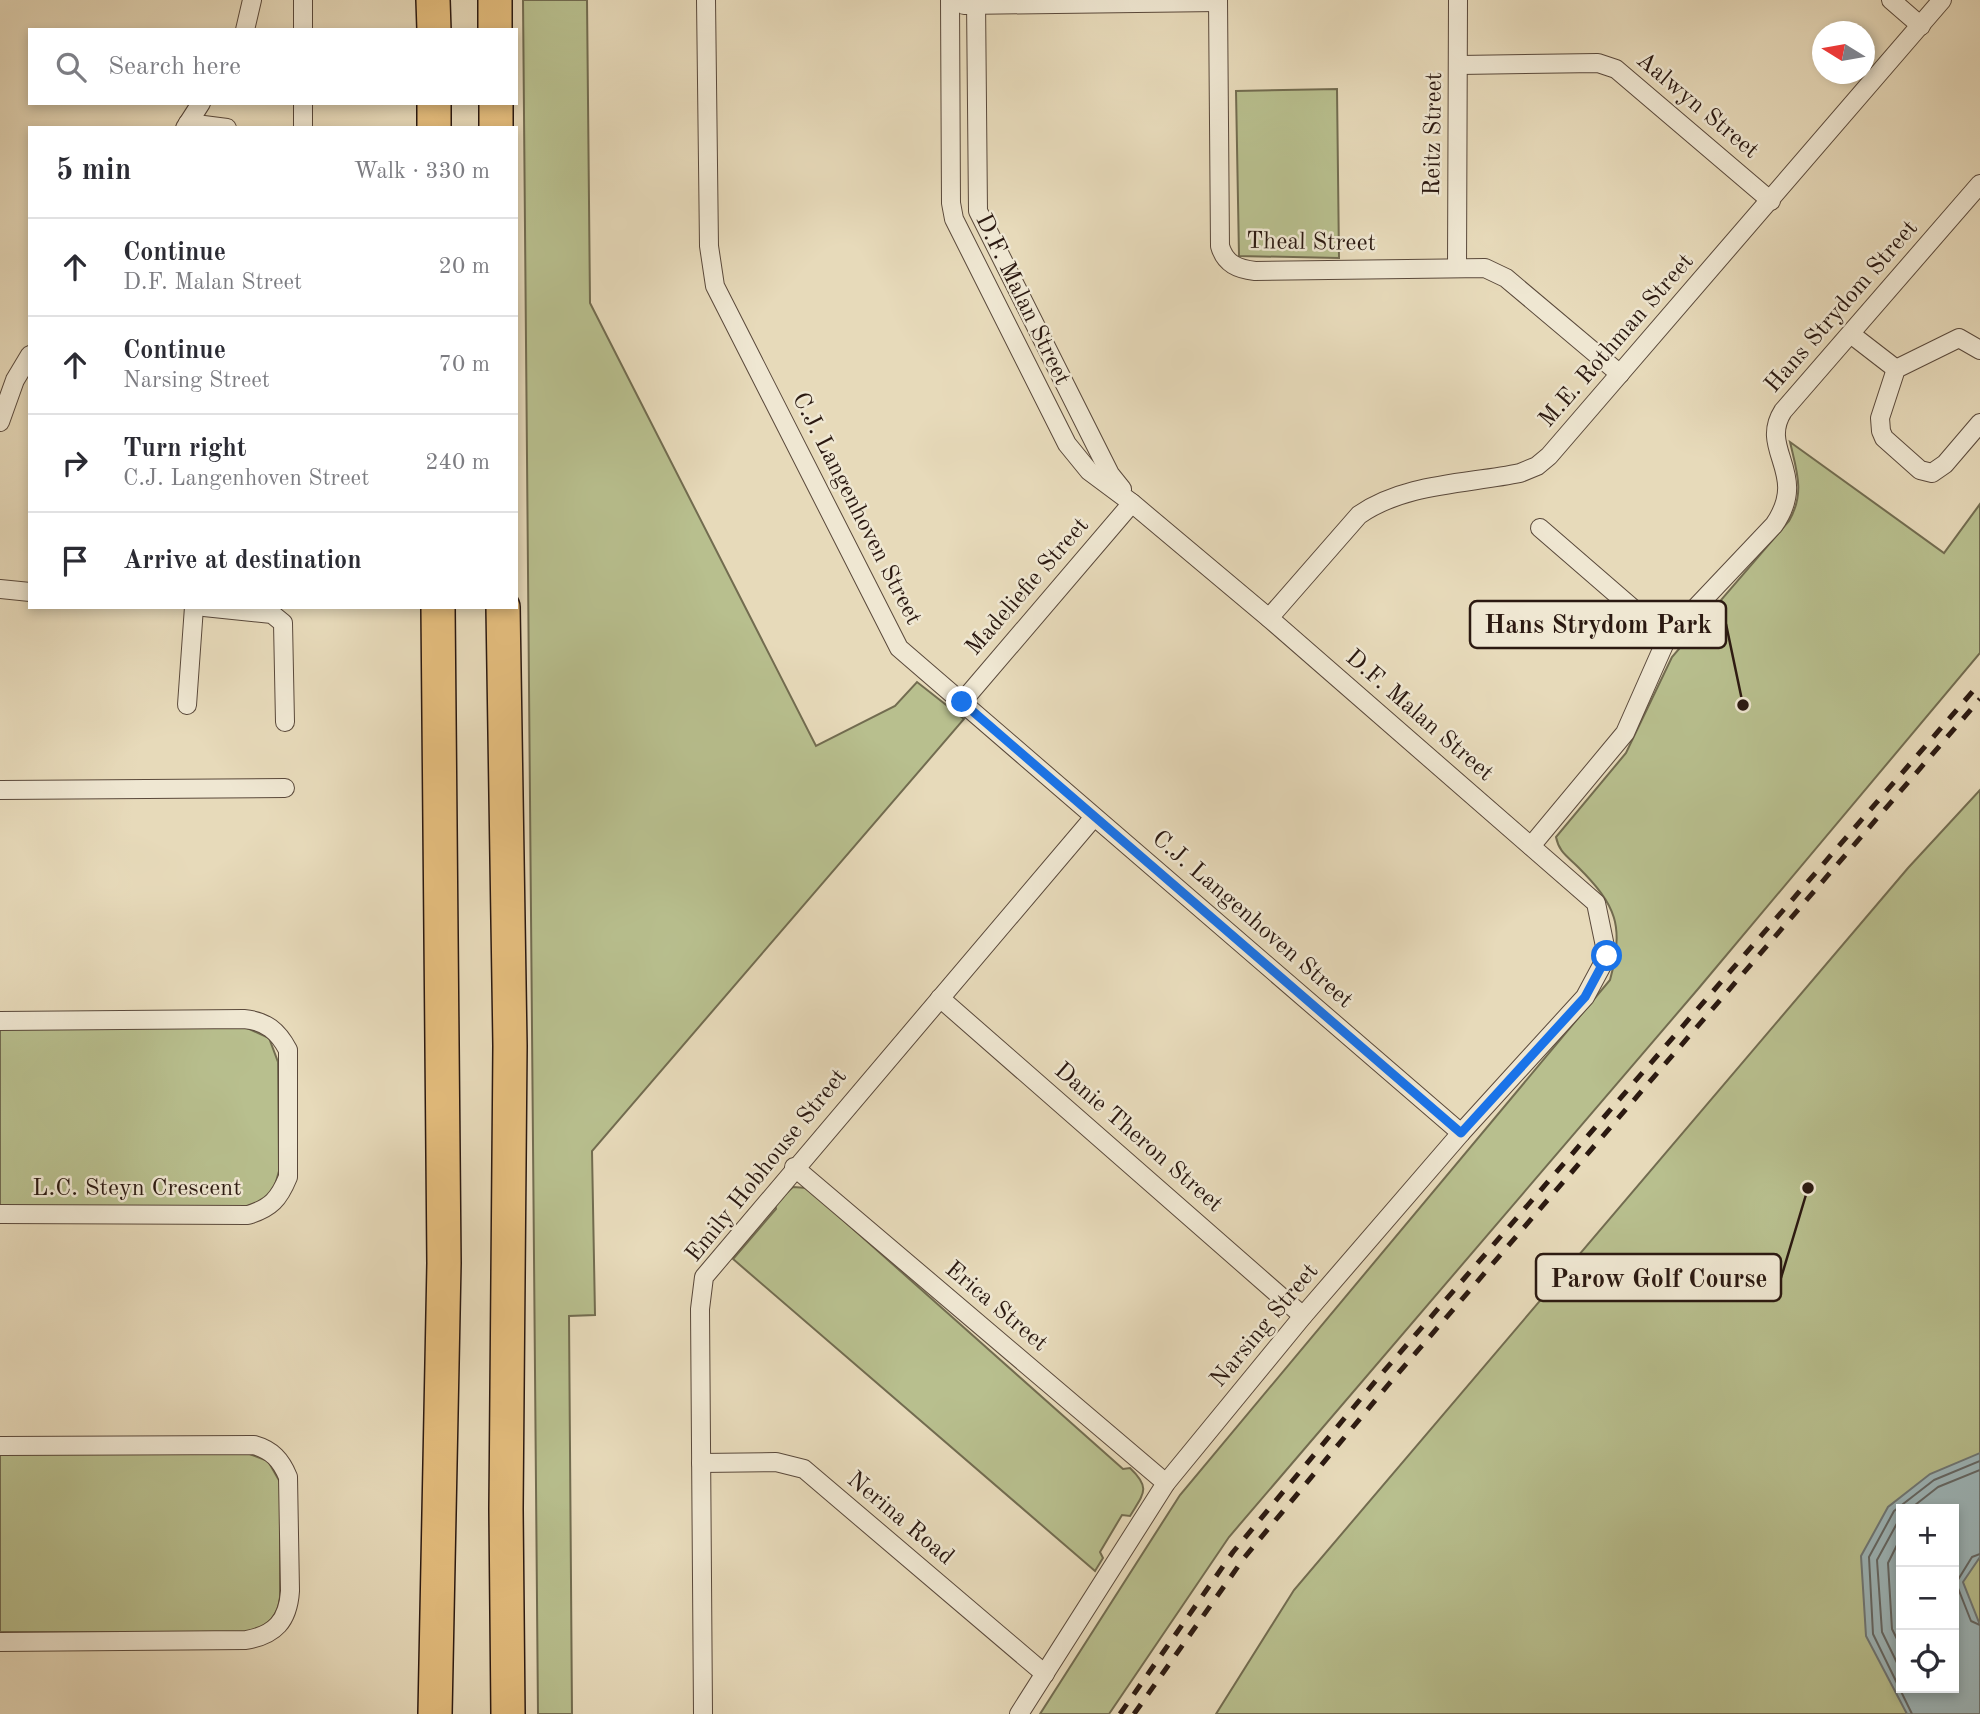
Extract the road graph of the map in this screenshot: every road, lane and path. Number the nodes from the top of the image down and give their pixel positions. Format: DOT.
graph roads {
  1 [pos="252,0"];
  2 [pos="303,0"];
  3 [pos="433,0"];
  4 [pos="495,0"];
  5 [pos="705,0"];
  6 [pos="1458,0"];
  7 [pos="1891,0"];
  8 [pos="1942,0"];
  9 [pos="1218,1"];
  10 [pos="976,2"];
  11 [pos="950,3"];
  12 [pos="1921,26"];
  13 [pos="246,28"];
  14 [pos="303,28"];
  15 [pos="433,28"];
  16 [pos="495,28"];
  17 [pos="1459,65"];
  18 [pos="200,105"];
  19 [pos="303,105"];
  20 [pos="434,105"];
  21 [pos="496,105"];
  22 [pos="186,126"];
  23 [pos="303,126"];
  24 [pos="434,126"];
  25 [pos="496,126"];
  26 [pos="1980,184"];
  27 [pos="1771,201"];
  28 [pos="978,211"];
  29 [pos="955,222"];
  30 [pos="1457,268"];
  31 [pos="1852,335"];
  32 [pos="1980,350"];
  33 [pos="28,358"];
  34 [pos="1896,369"];
  35 [pos="1620,374"];
  36 [pos="0,422"];
  37 [pos="1980,423"];
  38 [pos="1132,503"];
  39 [pos="1540,528"];
  40 [pos="0,589"];
  41 [pos="28,592"];
  42 [pos="194,609"];
  43 [pos="223,609"];
  44 [pos="438,609"];
  45 [pos="503,609"];
  46 [pos="1269,618"];
  47 [pos="1667,638"];
  48 [pos="962,702"];
  49 [pos="187,705"];
  50 [pos="285,722"];
  51 [pos="285,788"];
  52 [pos="0,790"];
  53 [pos="1094,817"];
  54 [pos="1531,846"];
  55 [pos="1585,997"];
  56 [pos="940,998"];
  57 [pos="0,1021"];
  58 [pos="1461,1133"];
  59 [pos="794,1167"];
  60 [pos="0,1214"];
  61 [pos="1303,1316"];
  62 [pos="442,1363"];
  63 [pos="0,1446"];
  64 [pos="701,1463"];
  65 [pos="1166,1483"];
  66 [pos="0,1642"];
  67 [pos="1045,1674"];
  68 [pos="435,1714"];
  69 [pos="446,1714"];
  70 [pos="508,1714"];
  71 [pos="703,1714"];
  72 [pos="1019,1714"];
  1 -- 13 [label="street"];
  2 -- 14 [label="street"];
  3 -- 15 [label="highway"];
  4 -- 16 [label="highway"];
  5 -- 48 [label="street, C.J. Langenhoven Street"];
  6 -- 17 [label="street, Reitz Street"];
  7 -- 12 [label="street"];
  8 -- 12 [label="street, M.E. Rothman Street"];
  9 -- 10 [label="street"];
  9 -- 30 [label="street, Theal Street"];
  10 -- 11 [label="street"];
  10 -- 28 [label="street, D.F. Malan Street"];
  11 -- 29 [label="street, D.F. Malan Street"];
  12 -- 27 [label="street, M.E. Rothman Street"];
  17 -- 27 [label="street, Aalwyn Street"];
  17 -- 30 [label="street, Reitz Street"];
  18 -- 22 [label="street"];
  19 -- 23 [label="street"];
  20 -- 24 [label="highway"];
  21 -- 25 [label="highway"];
  26 -- 31 [label="street, Hans Strydom Street"];
  27 -- 35 [label="street, M.E. Rothman Street"];
  28 -- 29 [label="street"];
  28 -- 38 [label="street, D.F. Malan Street"];
  29 -- 38 [label="street, D.F. Malan Street"];
  30 -- 35 [label="street, Theal Street"];
  31 -- 34 [label="street"];
  31 -- 47 [label="street, Hans Strydom Street"];
  32 -- 34 [label="street"];
  33 -- 36 [label="street"];
  34 -- 37 [label="street"];
  35 -- 46 [label="street, M.E. Rothman Street"];
  38 -- 46 [label="street, D.F. Malan Street"];
  38 -- 48 [label="street, Madeliefie Street"];
  39 -- 47 [label="street"];
  40 -- 41 [label="street"];
  42 -- 49 [label="street"];
  43 -- 50 [label="street"];
  44 -- 62 [label="highway"];
  45 -- 70 [label="highway"];
  46 -- 54 [label="street, D.F. Malan Street"];
  47 -- 54 [label="street, Hans Strydom Street"];
  48 -- 53 [label="street, C.J. Langenhoven Street"];
  51 -- 52 [label="street"];
  53 -- 56 [label="street, Emily Hobhouse Street"];
  53 -- 58 [label="street, C.J. Langenhoven Street"];
  54 -- 55 [label="street, D.F. Malan Street"];
  55 -- 58 [label="street, Narsing Street"];
  56 -- 59 [label="street, Emily Hobhouse Street"];
  56 -- 61 [label="street, Danie Theron Street"];
  57 -- 60 [label="street, L.C. Steyn Crescent"];
  58 -- 61 [label="street, Narsing Street"];
  59 -- 64 [label="street, Emily Hobhouse Street"];
  59 -- 65 [label="street, Erica Street"];
  61 -- 65 [label="street, Narsing Street"];
  62 -- 68 [label="highway"];
  62 -- 69 [label="highway"];
  63 -- 66 [label="street"];
  64 -- 67 [label="street, Nerina Road"];
  64 -- 71 [label="street, Emily Hobhouse Street"];
  65 -- 67 [label="street, Narsing Street"];
  67 -- 72 [label="street, Narsing Street"];
}
